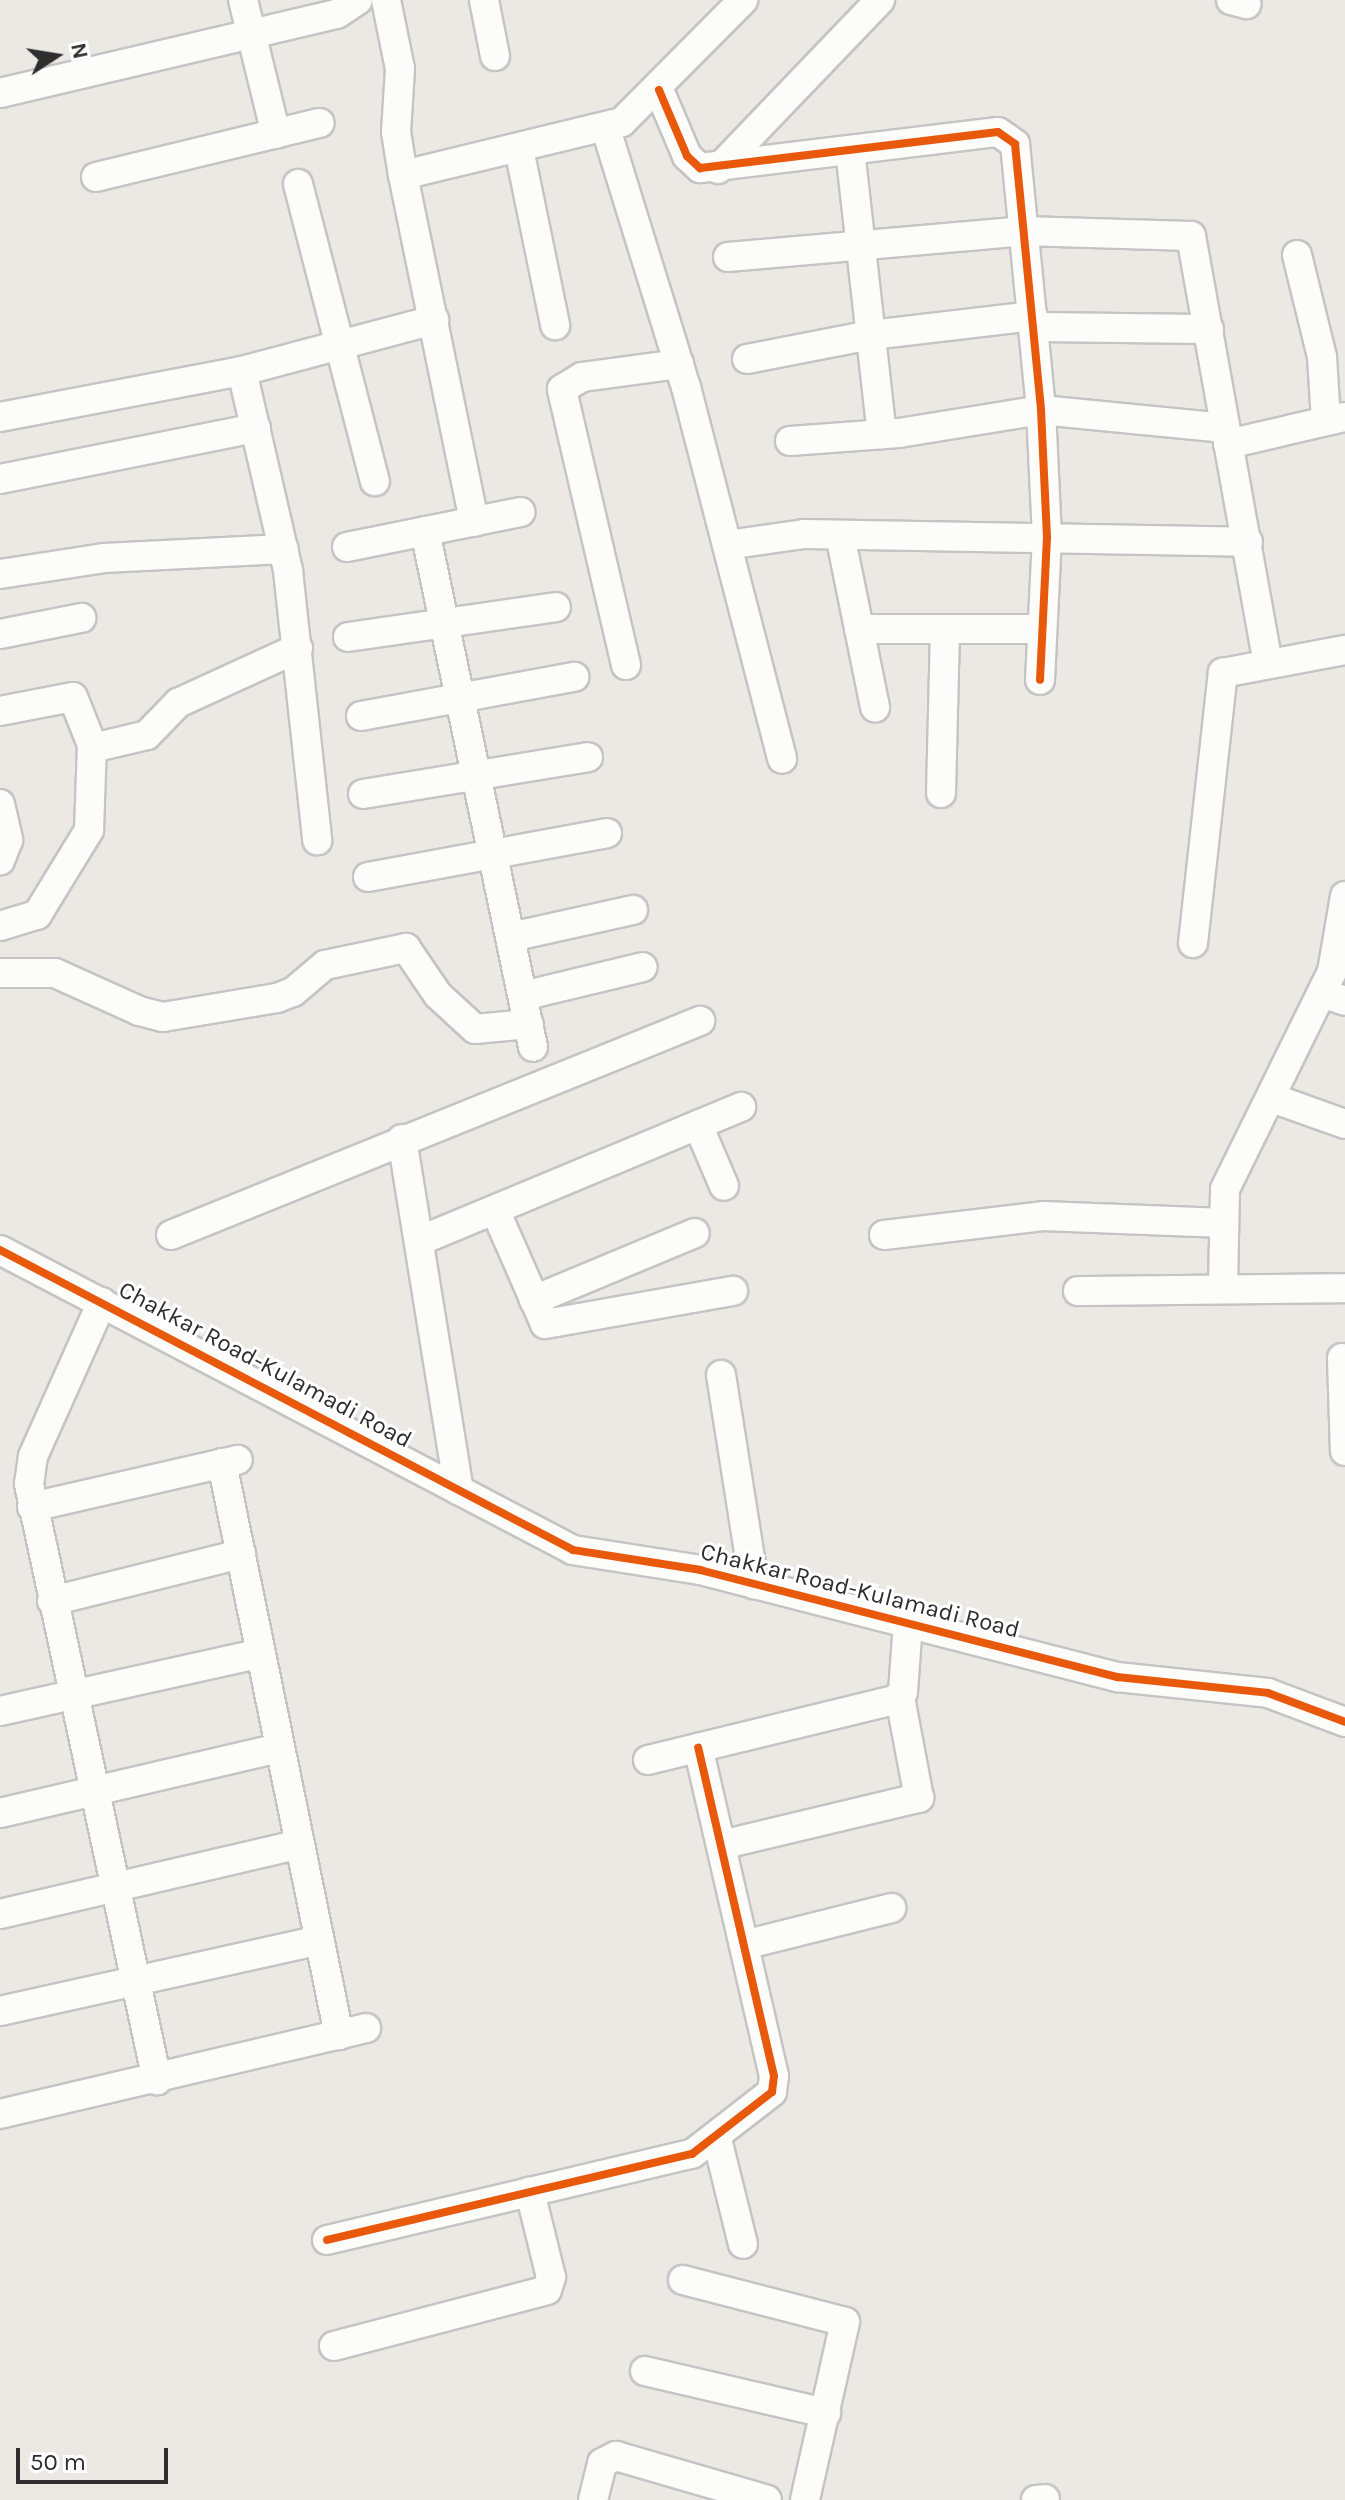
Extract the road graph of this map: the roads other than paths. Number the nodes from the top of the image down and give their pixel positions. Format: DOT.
graph roads {
  1 [pos="243,0"];
  2 [pos="358,0"];
  3 [pos="386,0"];
  4 [pos="484,0"];
  5 [pos="743,0"];
  6 [pos="880,0"];
  7 [pos="253,35"];
  8 [pos="495,56"];
  9 [pos="659,90"];
  10 [pos="0,93"];
  11 [pos="320,123"];
  12 [pos="606,129"];
  13 [pos="276,134"];
  14 [pos="519,149"];
  15 [pos="850,150"];
  16 [pos="718,169"];
  17 [pos="403,175"];
  18 [pos="96,177"];
  19 [pos="298,184"];
  20 [pos="1023,231"];
  21 [pos="862,246"];
  22 [pos="1297,255"];
  23 [pos="728,257"];
  24 [pos="434,320"];
  25 [pos="1033,322"];
  26 [pos="555,325"];
  27 [pos="1209,329"];
  28 [pos="871,335"];
  29 [pos="338,345"];
  30 [pos="747,359"];
  31 [pos="679,364"];
  32 [pos="242,371"];
  33 [pos="1041,410"];
  34 [pos="0,417"];
  35 [pos="1336,419"];
  36 [pos="256,428"];
  37 [pos="882,434"];
  38 [pos="1227,436"];
  39 [pos="790,441"];
  40 [pos="0,479"];
  41 [pos="375,481"];
  42 [pos="520,512"];
  43 [pos="474,522"];
  44 [pos="425,531"];
  45 [pos="840,535"];
  46 [pos="1047,537"];
  47 [pos="1248,542"];
  48 [pos="727,545"];
  49 [pos="347,547"];
  50 [pos="284,549"];
  51 [pos="0,574"];
  52 [pos="556,607"];
  53 [pos="81,618"];
  54 [pos="444,622"];
  55 [pos="859,629"];
  56 [pos="1042,629"];
  57 [pos="945,630"];
  58 [pos="0,634"];
  59 [pos="348,637"];
  60 [pos="298,648"];
  61 [pos="1345,650"];
  62 [pos="1268,662"];
  63 [pos="626,665"];
  64 [pos="574,677"];
  65 [pos="1040,680"];
  66 [pos="460,697"];
  67 [pos="875,707"];
  68 [pos="0,711"];
  69 [pos="361,716"];
  70 [pos="92,745"];
  71 [pos="588,757"];
  72 [pos="782,759"];
  73 [pos="476,776"];
  74 [pos="941,793"];
  75 [pos="363,794"];
  76 [pos="0,804"];
  77 [pos="607,833"];
  78 [pos="317,840"];
  79 [pos="493,857"];
  80 [pos="0,861"];
  81 [pos="368,877"];
  82 [pos="1345,899"];
  83 [pos="633,910"];
  84 [pos="0,926"];
  85 [pos="511,937"];
  86 [pos="1193,943"];
  87 [pos="643,967"];
  88 [pos="0,973"];
  89 [pos="1333,997"];
  90 [pos="700,1021"];
  91 [pos="528,1022"];
  92 [pos="1272,1098"];
  93 [pos="741,1107"];
  94 [pos="1345,1124"];
  95 [pos="698,1125"];
  96 [pos="402,1139"];
  97 [pos="724,1186"];
  98 [pos="495,1210"];
  99 [pos="1224,1223"];
  100 [pos="695,1233"];
  101 [pos="171,1235"];
  102 [pos="884,1235"];
  103 [pos="419,1241"];
  104 [pos="0,1250"];
  105 [pos="1223,1286"];
  106 [pos="1345,1288"];
  107 [pos="733,1291"];
  108 [pos="1078,1291"];
  109 [pos="534,1300"];
  110 [pos="102,1302"];
  111 [pos="1342,1358"];
  112 [pos="721,1375"];
  113 [pos="1345,1451"];
  114 [pos="459,1490"];
  115 [pos="32,1507"];
  116 [pos="241,1554"];
  117 [pos="754,1584"];
  118 [pos="52,1601"];
  119 [pos="908,1623"];
  120 [pos="261,1653"];
  121 [pos="72,1694"];
  122 [pos="900,1697"];
  123 [pos="0,1711"];
  124 [pos="1342,1721"];
  125 [pos="280,1748"];
  126 [pos="698,1748"];
  127 [pos="648,1760"];
  128 [pos="96,1793"];
  129 [pos="0,1813"];
  130 [pos="300,1844"];
  131 [pos="721,1845"];
  132 [pos="118,1888"];
  133 [pos="891,1908"];
  134 [pos="0,1914"];
  135 [pos="319,1940"];
  136 [pos="744,1945"];
  137 [pos="137,1980"];
  138 [pos="0,2011"];
  139 [pos="366,2028"];
  140 [pos="339,2035"];
  141 [pos="157,2080"];
  142 [pos="0,2114"];
  143 [pos="717,2139"];
  144 [pos="530,2192"];
  145 [pos="327,2240"];
  146 [pos="743,2244"];
  147 [pos="683,2280"];
  148 [pos="334,2346"];
  149 [pos="645,2371"];
  150 [pos="826,2413"];
  151 [pos="1045,2499"];
  152 [pos="593,2500"];
  153 [pos="767,2500"];
  154 [pos="805,2500"];
  155 [pos="1036,2500"];
  1 -- 7 [label="street"];
  2 -- 7 [label="street"];
  3 -- 17 [label="street"];
  4 -- 8 [label="street"];
  5 -- 9 [label="street"];
  6 -- 16 [label="street"];
  7 -- 10 [label="street"];
  7 -- 13 [label="street"];
  9 -- 12 [label="street"];
  9 -- 16 [label="street"];
  11 -- 13 [label="street"];
  12 -- 14 [label="street"];
  12 -- 31 [label="street"];
  13 -- 18 [label="street"];
  14 -- 17 [label="street"];
  14 -- 26 [label="street"];
  15 -- 16 [label="street"];
  15 -- 20 [label="street"];
  15 -- 21 [label="street"];
  17 -- 24 [label="street"];
  19 -- 29 [label="street"];
  20 -- 21 [label="street"];
  20 -- 25 [label="street"];
  20 -- 27 [label="street"];
  21 -- 23 [label="street"];
  21 -- 28 [label="street"];
  22 -- 35 [label="street"];
  24 -- 29 [label="street"];
  24 -- 43 [label="street"];
  25 -- 27 [label="street"];
  25 -- 28 [label="street"];
  25 -- 33 [label="street"];
  27 -- 38 [label="street"];
  28 -- 30 [label="street"];
  28 -- 37 [label="street"];
  29 -- 32 [label="street"];
  29 -- 41 [label="street"];
  31 -- 48 [label="street"];
  31 -- 63 [label="street"];
  32 -- 34 [label="street"];
  32 -- 36 [label="street"];
  33 -- 37 [label="street"];
  33 -- 38 [label="street"];
  33 -- 46 [label="street"];
  35 -- 38 [label="street"];
  36 -- 40 [label="street"];
  36 -- 50 [label="street"];
  37 -- 39 [label="street"];
  38 -- 47 [label="street"];
  42 -- 43 [label="street"];
  43 -- 44 [label="street"];
  44 -- 49 [label="street"];
  44 -- 54 [label="street"];
  45 -- 46 [label="street"];
  45 -- 48 [label="street"];
  45 -- 55 [label="street"];
  46 -- 47 [label="street"];
  46 -- 56 [label="street"];
  47 -- 62 [label="street"];
  48 -- 72 [label="street"];
  50 -- 51 [label="street"];
  50 -- 60 [label="street"];
  52 -- 54 [label="street"];
  53 -- 58 [label="street"];
  54 -- 59 [label="street"];
  54 -- 66 [label="street"];
  55 -- 57 [label="street"];
  55 -- 67 [label="street"];
  56 -- 57 [label="street"];
  56 -- 65 [label="street"];
  57 -- 74 [label="street"];
  60 -- 70 [label="street"];
  60 -- 78 [label="street"];
  61 -- 62 [label="street"];
  62 -- 86 [label="street"];
  64 -- 66 [label="street"];
  66 -- 69 [label="street"];
  66 -- 73 [label="street"];
  68 -- 70 [label="street"];
  70 -- 84 [label="street"];
  71 -- 73 [label="street"];
  73 -- 75 [label="street"];
  73 -- 79 [label="street"];
  76 -- 80 [label="street"];
  77 -- 79 [label="street"];
  79 -- 81 [label="street"];
  79 -- 85 [label="street"];
  82 -- 89 [label="street"];
  83 -- 85 [label="street"];
  85 -- 91 [label="street"];
  87 -- 91 [label="street"];
  88 -- 91 [label="street"];
  89 -- 92 [label="street"];
  90 -- 96 [label="street"];
  92 -- 94 [label="street"];
  92 -- 99 [label="street"];
  93 -- 95 [label="street"];
  95 -- 97 [label="street"];
  95 -- 98 [label="street"];
  96 -- 101 [label="street"];
  96 -- 103 [label="street"];
  98 -- 103 [label="street"];
  98 -- 109 [label="street"];
  99 -- 102 [label="street"];
  99 -- 105 [label="street"];
  100 -- 109 [label="street"];
  103 -- 114 [label="street"];
  104 -- 110 [label="street, Chakkar Road-Kulamadi Road"];
  105 -- 106 [label="street"];
  105 -- 108 [label="street"];
  107 -- 109 [label="street"];
  110 -- 114 [label="street, Chakkar Road-Kulamadi Road"];
  110 -- 115 [label="street"];
  111 -- 113 [label="street"];
  112 -- 117 [label="street"];
  114 -- 117 [label="street, Chakkar Road-Kulamadi Road"];
  115 -- 116 [label="street"];
  115 -- 118 [label="street"];
  116 -- 118 [label="street"];
  116 -- 120 [label="street"];
  117 -- 119 [label="street, Chakkar Road-Kulamadi Road"];
  118 -- 121 [label="street"];
  119 -- 122 [label="street"];
  119 -- 124 [label="street, Chakkar Road-Kulamadi Road"];
  120 -- 121 [label="street"];
  120 -- 125 [label="street"];
  121 -- 123 [label="street"];
  121 -- 128 [label="street"];
  122 -- 126 [label="street"];
  122 -- 131 [label="street"];
  125 -- 128 [label="street"];
  125 -- 130 [label="street"];
  126 -- 127 [label="street"];
  126 -- 131 [label="street"];
  128 -- 129 [label="street"];
  128 -- 132 [label="street"];
  130 -- 132 [label="street"];
  130 -- 135 [label="street"];
  131 -- 136 [label="street"];
  132 -- 134 [label="street"];
  132 -- 137 [label="street"];
  133 -- 136 [label="street"];
  135 -- 137 [label="street"];
  135 -- 140 [label="street"];
  136 -- 143 [label="street"];
  137 -- 138 [label="street"];
  137 -- 141 [label="street"];
  139 -- 140 [label="street"];
  140 -- 141 [label="street"];
  141 -- 142 [label="street"];
  143 -- 144 [label="street"];
  143 -- 146 [label="street"];
  144 -- 145 [label="street"];
  144 -- 148 [label="street"];
  147 -- 150 [label="street"];
  149 -- 150 [label="street"];
  150 -- 154 [label="street"];
  151 -- 155 [label="street"];
  152 -- 153 [label="street"];
}
